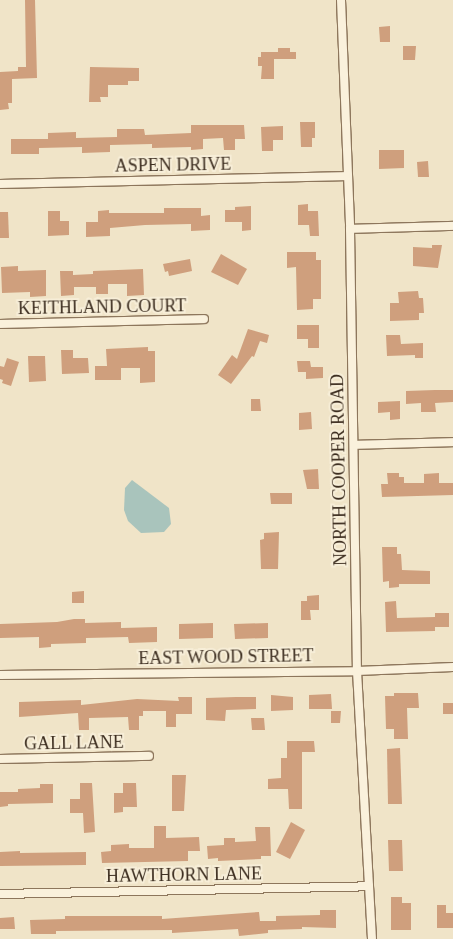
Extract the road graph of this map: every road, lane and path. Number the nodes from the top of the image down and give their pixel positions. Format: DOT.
graph roads {
  1 [pos="341,0"];
  2 [pos="346,176"];
  3 [pos="0,184"];
  4 [pos="453,226"];
  5 [pos="350,229"];
  6 [pos="204,320"];
  7 [pos="0,324"];
  8 [pos="453,442"];
  9 [pos="354,445"];
  10 [pos="453,667"];
  11 [pos="357,671"];
  12 [pos="0,675"];
  13 [pos="149,756"];
  14 [pos="0,759"];
  15 [pos="369,886"];
  16 [pos="0,894"];
  17 [pos="372,939"];
  1 -- 2 [label="street, NORTH COOPER ROAD"];
  2 -- 3 [label="street, ASPEN DRIVE"];
  2 -- 5 [label="street, NORTH COOPER ROAD"];
  4 -- 5 [label="street"];
  5 -- 9 [label="street, NORTH COOPER ROAD"];
  6 -- 7 [label="street, KEITHLAND COURT"];
  8 -- 9 [label="street"];
  9 -- 11 [label="street, NORTH COOPER ROAD"];
  10 -- 11 [label="street, EAST WOOD STREET"];
  11 -- 12 [label="street, EAST WOOD STREET"];
  11 -- 15 [label="street, NORTH COOPER ROAD"];
  13 -- 14 [label="street, GALL LANE"];
  15 -- 16 [label="street, HAWTHORN LANE"];
  15 -- 17 [label="street, NORTH COOPER ROAD"];
}
